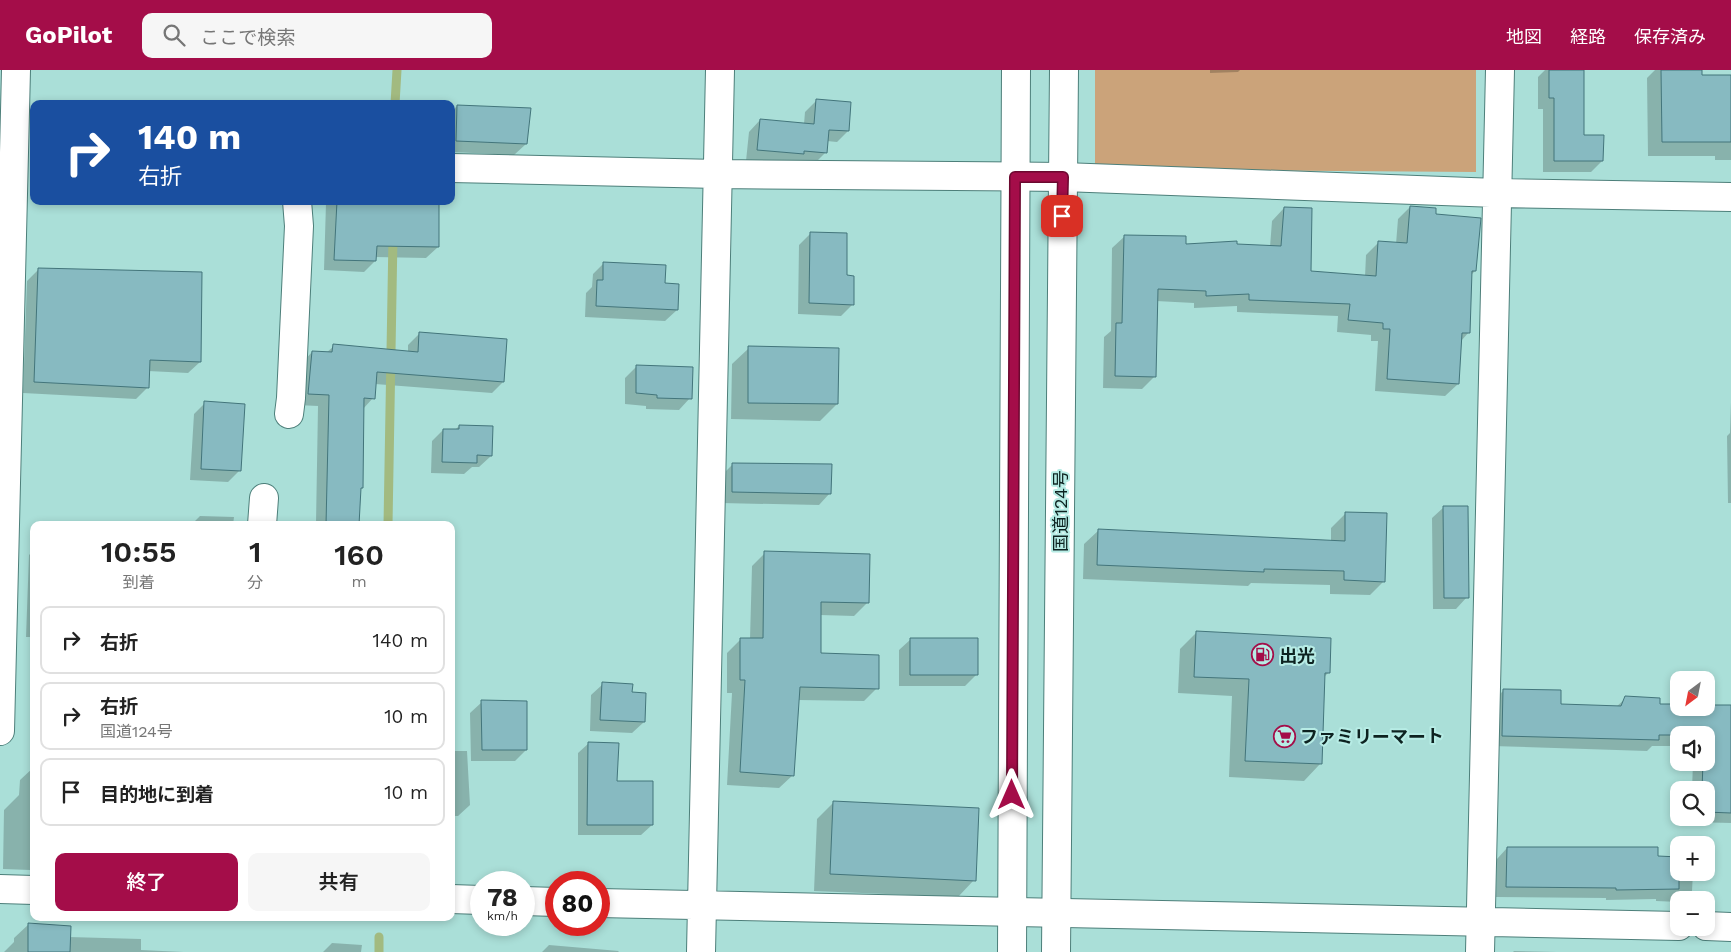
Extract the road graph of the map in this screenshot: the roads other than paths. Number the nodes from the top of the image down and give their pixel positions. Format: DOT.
graph roads {
  1 [pos="16,70"];
  2 [pos="720,70"];
  3 [pos="1016,70"];
  4 [pos="1064,70"];
  5 [pos="1500,70"];
  6 [pos="16,158"];
  7 [pos="455,168"];
  8 [pos="718,174"];
  9 [pos="1015,177"];
  10 [pos="1063,177"];
  11 [pos="1497,193"];
  12 [pos="1731,197"];
  13 [pos="297,205"];
  14 [pos="4,384"];
  15 [pos="289,414"];
  16 [pos="264,498"];
  17 [pos="262,521"];
  18 [pos="0,732"];
  19 [pos="0,889"];
  20 [pos="30,890"];
  21 [pos="455,899"];
  22 [pos="470,900"];
  23 [pos="610,903"];
  24 [pos="702,905"];
  25 [pos="1012,912"];
  26 [pos="1056,913"];
  27 [pos="1480,922"];
  28 [pos="1670,926"];
  29 [pos="1715,926"];
  30 [pos="1731,927"];
  31 [pos="701,952"];
  32 [pos="1012,952"];
  33 [pos="1056,952"];
  34 [pos="1480,952"];
  1 -- 6 [label="main road"];
  2 -- 8 [label="main road"];
  3 -- 9 [label="main road"];
  4 -- 10 [label="main road, 国道124号"];
  5 -- 11 [label="main road"];
  6 -- 14 [label="main road"];
  7 -- 8 [label="main road"];
  8 -- 9 [label="main road"];
  8 -- 24 [label="main road"];
  9 -- 10 [label="main road"];
  9 -- 25 [label="main road"];
  10 -- 11 [label="main road"];
  10 -- 26 [label="main road, 国道124号"];
  11 -- 12 [label="main road"];
  11 -- 27 [label="main road"];
  13 -- 15 [label="main road"];
  14 -- 18 [label="main road"];
  16 -- 17 [label="main road"];
  19 -- 20 [label="main road"];
  21 -- 22 [label="main road"];
  23 -- 24 [label="main road"];
  24 -- 25 [label="main road"];
  24 -- 31 [label="main road"];
  25 -- 26 [label="main road"];
  25 -- 32 [label="main road"];
  26 -- 27 [label="main road"];
  26 -- 33 [label="main road, 国道124号"];
  27 -- 28 [label="main road"];
  27 -- 34 [label="main road"];
  29 -- 30 [label="main road"];
}
